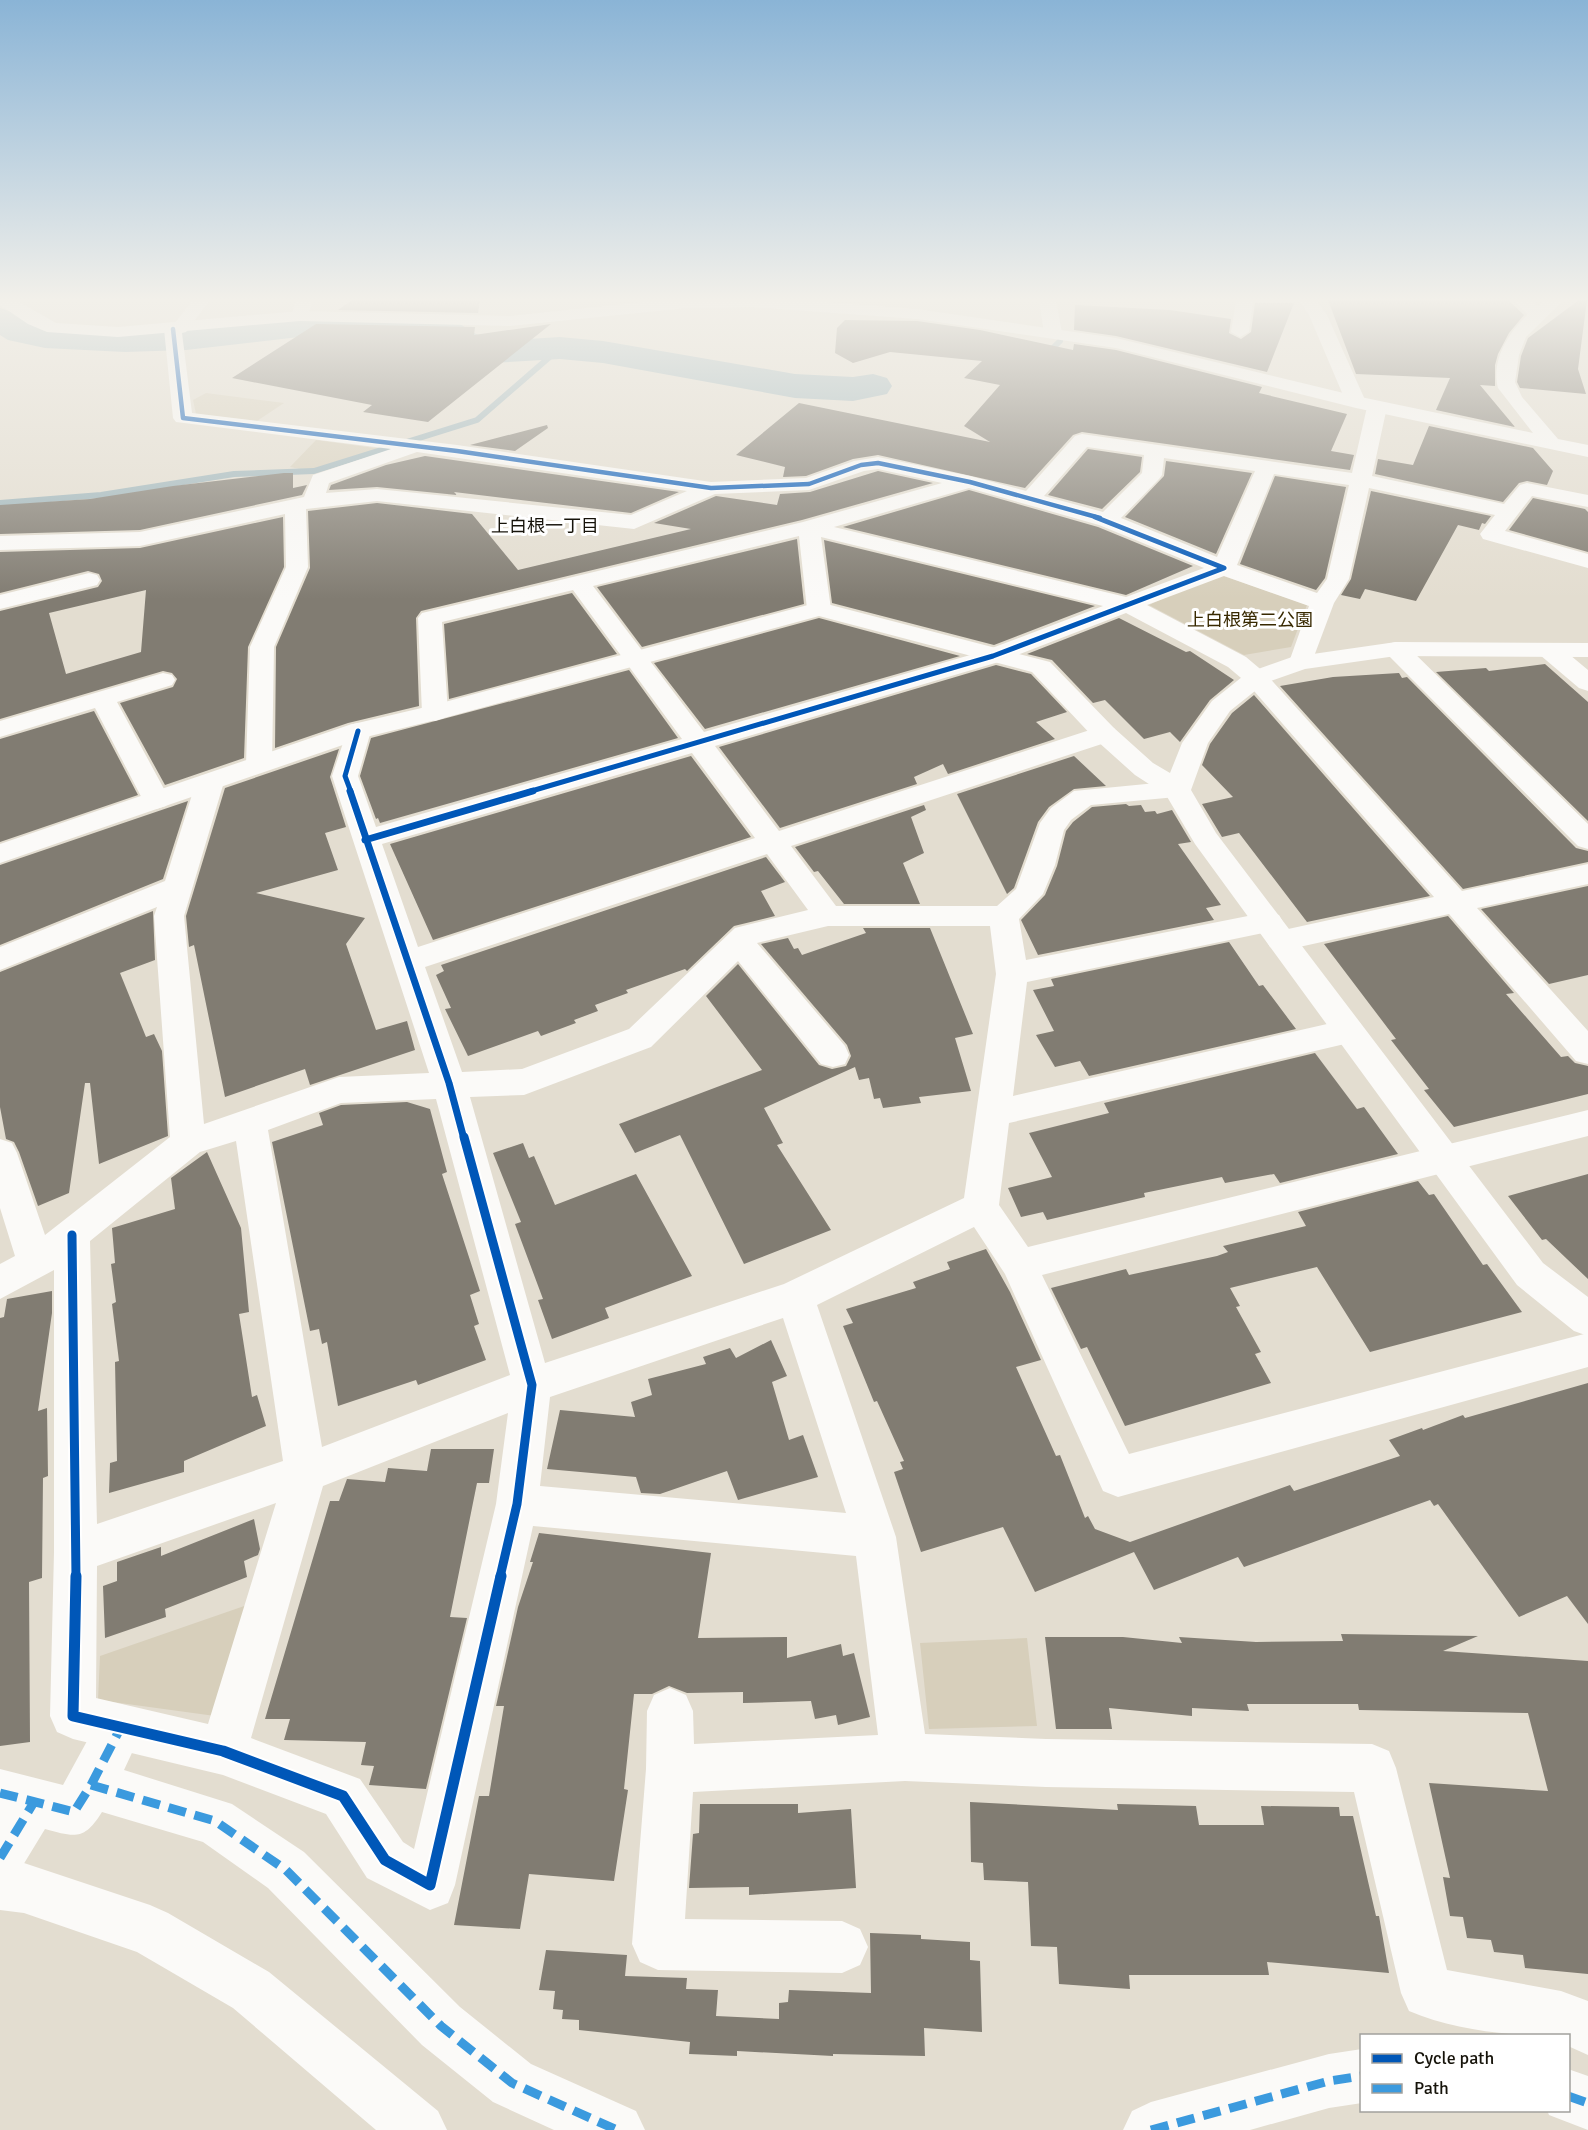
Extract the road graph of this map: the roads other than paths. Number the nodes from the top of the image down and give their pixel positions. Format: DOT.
graph roads {
  1 [pos="182,399"];
  2 [pos="1346,399"];
  3 [pos="1514,399"];
  4 [pos="1356,402"];
  5 [pos="1377,407"];
  6 [pos="1552,444"];
  7 [pos="419,447"];
  8 [pos="1588,451"];
  9 [pos="1154,452"];
  10 [pos="1267,467"];
  11 [pos="1359,480"];
  12 [pos="970,482"];
  13 [pos="711,488"];
  14 [pos="1031,498"];
  15 [pos="1588,501"];
  16 [pos="304,503"];
  17 [pos="1508,511"];
  18 [pos="1107,520"];
  19 [pos="809,527"];
  20 [pos="0,543"];
  21 [pos="1588,561"];
  22 [pos="1224,568"];
  23 [pos="89,580"];
  24 [pos="578,581"];
  25 [pos="0,602"];
  26 [pos="1322,603"];
  27 [pos="1128,605"];
  28 [pos="819,609"];
  29 [pos="1396,649"];
  30 [pos="1549,650"];
  31 [pos="1588,650"];
  32 [pos="993,656"];
  33 [pos="634,659"];
  34 [pos="1301,662"];
  35 [pos="1256,678"];
  36 [pos="163,680"];
  37 [pos="1588,683"];
  38 [pos="102,697"];
  39 [pos="435,713"];
  40 [pos="0,729"];
  41 [pos="358,731"];
  42 [pos="1105,734"];
  43 [pos="697,743"];
  44 [pos="259,764"];
  45 [pos="210,782"];
  46 [pos="1177,790"];
  47 [pos="156,800"];
  48 [pos="364,840"];
  49 [pos="1588,840"];
  50 [pos="771,841"];
  51 [pos="0,854"];
  52 [pos="1588,874"];
  53 [pos="178,887"];
  54 [pos="1456,903"];
  55 [pos="828,916"];
  56 [pos="1004,916"];
  57 [pos="1274,931"];
  58 [pos="740,942"];
  59 [pos="0,959"];
  60 [pos="406,962"];
  61 [pos="1012,974"];
  62 [pos="1349,1030"];
  63 [pos="1588,1052"];
  64 [pos="833,1055"];
  65 [pos="448,1083"];
  66 [pos="994,1113"];
  67 [pos="250,1123"];
  68 [pos="1588,1123"];
  69 [pos="188,1142"];
  70 [pos="0,1153"];
  71 [pos="1444,1161"];
  72 [pos="981,1207"];
  73 [pos="72,1235"];
  74 [pos="36,1263"];
  75 [pos="1019,1265"];
  76 [pos="0,1283"];
  77 [pos="795,1297"];
  78 [pos="1588,1319"];
  79 [pos="1588,1350"];
  80 [pos="532,1385"];
  81 [pos="306,1473"];
  82 [pos="517,1504"];
  83 [pos="874,1537"];
  84 [pos="76,1552"];
  85 [pos="670,1711"];
  86 [pos="121,1727"];
  87 [pos="223,1751"];
  88 [pos="905,1757"];
  89 [pos="670,1769"];
  90 [pos="91,1785"];
  91 [pos="17,1798"];
  92 [pos="0,1858"];
  93 [pos="0,1885"];
  94 [pos="842,1947"];
  95 [pos="1588,2028"];
  96 [pos="1360,2076"];
  97 [pos="1570,2096"];
  98 [pos="1588,2103"];
  99 [pos="419,2130"];
  100 [pos="617,2130"];
  101 [pos="1151,2130"];
  1 -- 7 [label="street"];
  2 -- 4 [label="street"];
  3 -- 6 [label="street"];
  4 -- 5 [label="street"];
  5 -- 6 [label="street"];
  5 -- 11 [label="street"];
  6 -- 8 [label="street"];
  7 -- 13 [label="street"];
  7 -- 16 [label="street"];
  9 -- 10 [label="street"];
  9 -- 14 [label="street"];
  9 -- 18 [label="street"];
  10 -- 11 [label="street"];
  10 -- 22 [label="street"];
  11 -- 17 [label="street"];
  11 -- 26 [label="street"];
  12 -- 13 [label="street"];
  12 -- 14 [label="street"];
  12 -- 19 [label="street"];
  13 -- 16 [label="street"];
  14 -- 18 [label="street"];
  15 -- 17 [label="street"];
  16 -- 20 [label="street"];
  16 -- 44 [label="street"];
  17 -- 21 [label="street"];
  18 -- 22 [label="street"];
  19 -- 24 [label="street"];
  19 -- 27 [label="street"];
  19 -- 28 [label="street"];
  22 -- 26 [label="street"];
  22 -- 27 [label="street"];
  23 -- 25 [label="street"];
  24 -- 33 [label="street"];
  24 -- 39 [label="street"];
  26 -- 34 [label="street"];
  27 -- 32 [label="street"];
  27 -- 35 [label="street"];
  28 -- 32 [label="street"];
  28 -- 33 [label="street"];
  29 -- 30 [label="street"];
  29 -- 34 [label="street"];
  29 -- 49 [label="street"];
  30 -- 31 [label="street"];
  30 -- 37 [label="street"];
  32 -- 42 [label="street"];
  32 -- 43 [label="street"];
  33 -- 39 [label="street"];
  33 -- 43 [label="street"];
  34 -- 35 [label="street"];
  35 -- 46 [label="street"];
  35 -- 54 [label="street"];
  36 -- 38 [label="street"];
  38 -- 40 [label="street"];
  38 -- 47 [label="street"];
  39 -- 41 [label="street"];
  41 -- 44 [label="street"];
  41 -- 48 [label="street"];
  42 -- 46 [label="street"];
  42 -- 50 [label="street"];
  43 -- 48 [label="street"];
  43 -- 50 [label="street"];
  44 -- 45 [label="street"];
  45 -- 47 [label="street"];
  45 -- 53 [label="street"];
  46 -- 56 [label="street"];
  46 -- 57 [label="street"];
  47 -- 51 [label="street"];
  48 -- 60 [label="street"];
  50 -- 55 [label="street"];
  50 -- 60 [label="street"];
  52 -- 54 [label="street"];
  53 -- 59 [label="street"];
  53 -- 69 [label="street"];
  54 -- 57 [label="street"];
  54 -- 63 [label="street"];
  55 -- 56 [label="street"];
  55 -- 58 [label="street"];
  56 -- 61 [label="street"];
  57 -- 61 [label="street"];
  57 -- 62 [label="street"];
  58 -- 64 [label="street"];
  58 -- 65 [label="street"];
  60 -- 65 [label="street"];
  61 -- 66 [label="street"];
  62 -- 66 [label="street"];
  62 -- 71 [label="street"];
  65 -- 67 [label="street"];
  65 -- 80 [label="street"];
  66 -- 72 [label="street"];
  67 -- 69 [label="street"];
  67 -- 81 [label="street"];
  68 -- 71 [label="street"];
  69 -- 73 [label="street"];
  70 -- 74 [label="street"];
  71 -- 75 [label="street"];
  71 -- 78 [label="street"];
  72 -- 75 [label="street"];
  72 -- 77 [label="street"];
  73 -- 74 [label="street"];
  73 -- 84 [label="street"];
  74 -- 76 [label="street"];
  75 -- 79 [label="street"];
  77 -- 80 [label="street"];
  77 -- 83 [label="street"];
  80 -- 81 [label="street"];
  80 -- 82 [label="street"];
  81 -- 84 [label="street"];
  81 -- 87 [label="street"];
  82 -- 83 [label="street"];
  82 -- 87 [label="street"];
  83 -- 88 [label="street"];
  84 -- 86 [label="street"];
  85 -- 89 [label="street"];
  86 -- 87 [label="street"];
  86 -- 90 [label="street"];
  88 -- 89 [label="street"];
  88 -- 95 [label="street"];
  89 -- 94 [label="street"];
  90 -- 91 [label="street"];
  90 -- 100 [label="street"];
  91 -- 92 [label="street"];
  93 -- 99 [label="street"];
  96 -- 101 [label="street"];
  97 -- 98 [label="street"];
}
